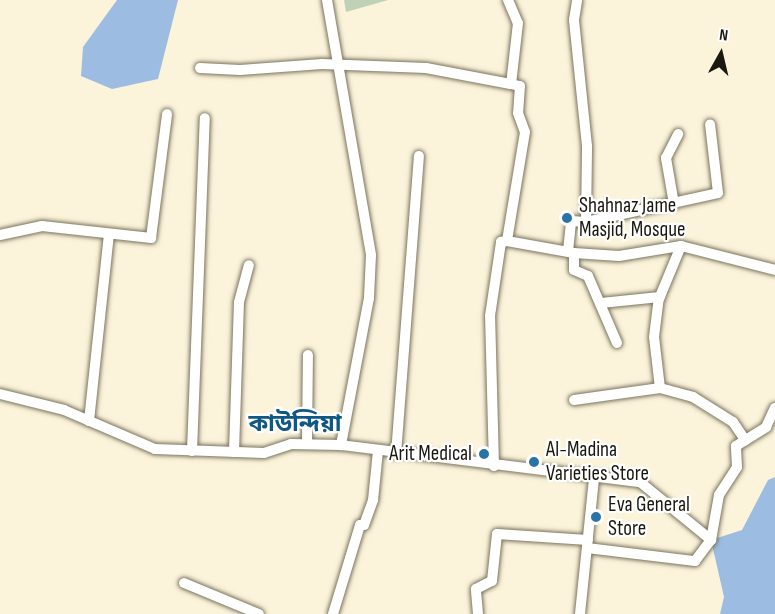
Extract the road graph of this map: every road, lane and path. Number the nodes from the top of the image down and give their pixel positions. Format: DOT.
graph roads {
  1 [pos="327,0"];
  2 [pos="508,0"];
  3 [pos="577,0"];
  4 [pos="336,64"];
  5 [pos="200,68"];
  6 [pos="511,84"];
  7 [pos="167,114"];
  8 [pos="205,118"];
  9 [pos="710,124"];
  10 [pos="678,134"];
  11 [pos="419,156"];
  12 [pos="674,204"];
  13 [pos="586,222"];
  14 [pos="109,235"];
  15 [pos="0,236"];
  16 [pos="507,241"];
  17 [pos="681,246"];
  18 [pos="571,252"];
  19 [pos="249,265"];
  20 [pos="775,270"];
  21 [pos="660,297"];
  22 [pos="601,303"];
  23 [pos="617,343"];
  24 [pos="308,355"];
  25 [pos="660,388"];
  26 [pos="0,394"];
  27 [pos="574,400"];
  28 [pos="775,408"];
  29 [pos="89,421"];
  30 [pos="745,440"];
  31 [pos="307,444"];
  32 [pos="341,445"];
  33 [pos="192,451"];
  34 [pos="378,451"];
  35 [pos="234,452"];
  36 [pos="396,454"];
  37 [pos="494,466"];
  38 [pos="594,478"];
  39 [pos="711,540"];
  40 [pos="587,544"];
  41 [pos="184,583"];
  42 [pos="259,614"];
  43 [pos="333,614"];
  44 [pos="478,614"];
  45 [pos="580,614"];
  1 -- 4 [label="street"];
  2 -- 6 [label="street"];
  3 -- 13 [label="street"];
  4 -- 5 [label="street"];
  4 -- 6 [label="street"];
  4 -- 32 [label="street"];
  6 -- 16 [label="street"];
  7 -- 14 [label="street"];
  8 -- 33 [label="street"];
  9 -- 12 [label="street"];
  10 -- 12 [label="street"];
  11 -- 36 [label="street"];
  12 -- 13 [label="street"];
  13 -- 18 [label="street"];
  14 -- 15 [label="street"];
  14 -- 29 [label="street"];
  16 -- 18 [label="street"];
  16 -- 37 [label="street"];
  17 -- 18 [label="street"];
  17 -- 20 [label="street"];
  17 -- 21 [label="street"];
  18 -- 22 [label="street"];
  19 -- 35 [label="street"];
  21 -- 22 [label="street"];
  21 -- 25 [label="street"];
  22 -- 23 [label="street"];
  24 -- 31 [label="street"];
  25 -- 27 [label="street"];
  25 -- 30 [label="street"];
  26 -- 29 [label="street"];
  28 -- 30 [label="street"];
  29 -- 33 [label="street"];
  30 -- 39 [label="street"];
  31 -- 32 [label="street"];
  31 -- 35 [label="street"];
  32 -- 34 [label="street"];
  33 -- 35 [label="street"];
  34 -- 36 [label="street"];
  34 -- 43 [label="street"];
  36 -- 37 [label="street"];
  37 -- 38 [label="street"];
  38 -- 39 [label="street"];
  38 -- 40 [label="street"];
  39 -- 40 [label="street"];
  40 -- 44 [label="street"];
  40 -- 45 [label="street"];
  41 -- 42 [label="street"];
}
